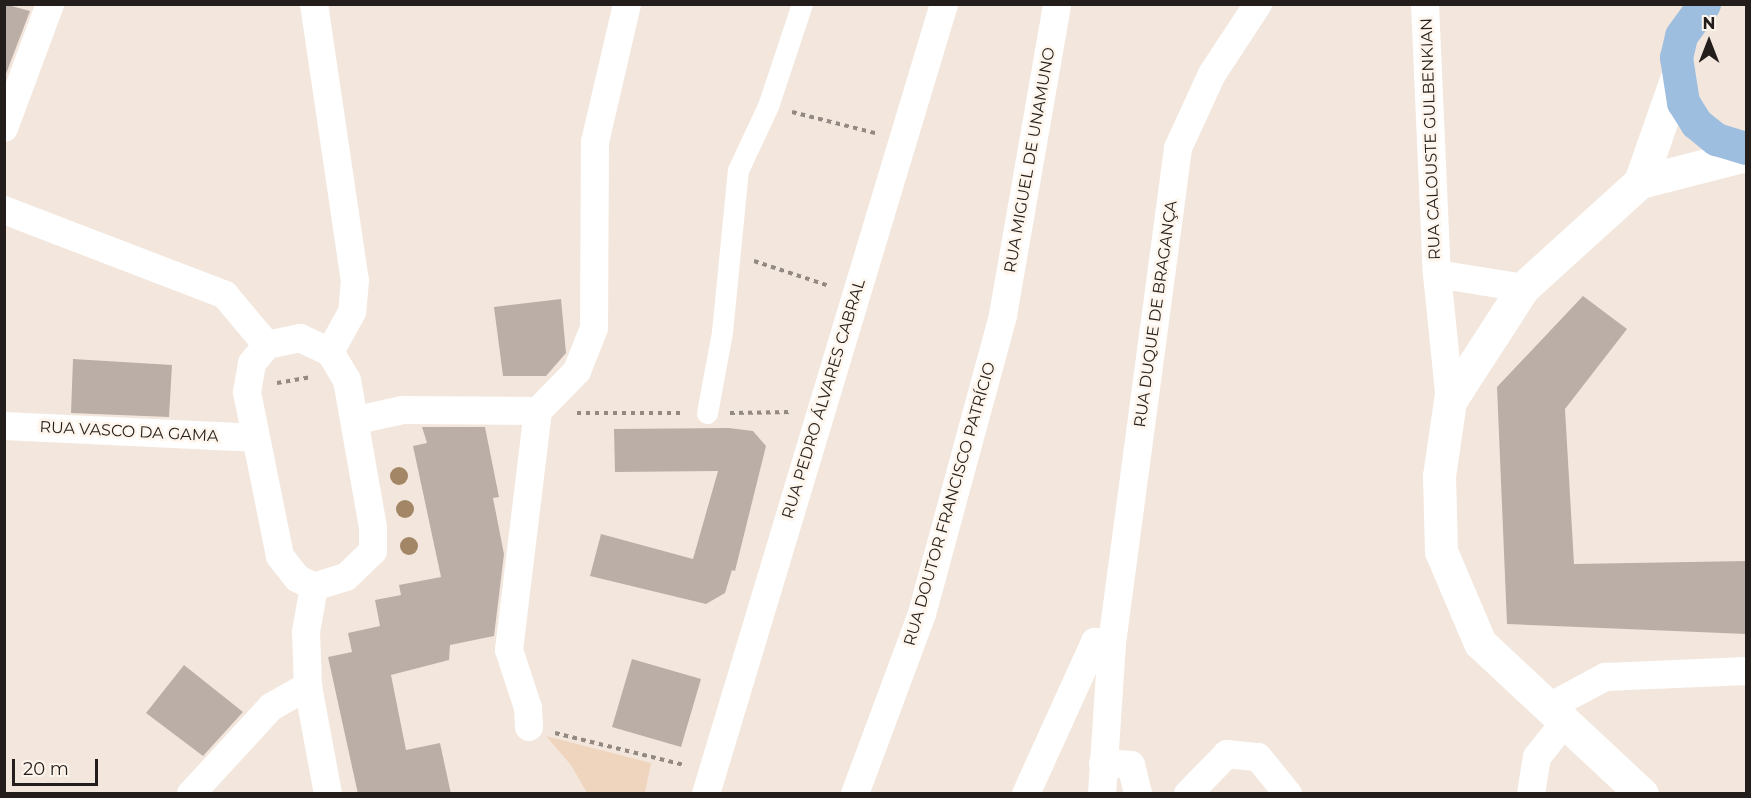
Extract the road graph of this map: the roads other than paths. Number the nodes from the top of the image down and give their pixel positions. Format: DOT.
graph roads {
  1 [pos="50,4"];
  2 [pos="314,4"];
  3 [pos="627,4"];
  4 [pos="802,4"];
  5 [pos="944,4"];
  6 [pos="1058,4"];
  7 [pos="1258,4"];
  8 [pos="1425,4"];
  9 [pos="1673,4"];
  10 [pos="1704,4"];
  11 [pos="1681,36"];
  12 [pos="1676,78"];
  13 [pos="4,128"];
  14 [pos="1746,148"];
  15 [pos="1746,155"];
  16 [pos="1640,182"];
  17 [pos="4,210"];
  18 [pos="1437,274"];
  19 [pos="1523,288"];
  20 [pos="1003,315"];
  21 [pos="267,345"];
  22 [pos="330,352"];
  23 [pos="1450,401"];
  24 [pos="538,411"];
  25 [pos="707,413"];
  26 [pos="357,420"];
  27 [pos="4,426"];
  28 [pos="254,438"];
  29 [pos="314,587"];
  30 [pos="1112,643"];
  31 [pos="1746,671"];
  32 [pos="308,686"];
  33 [pos="1556,715"];
  34 [pos="529,717"];
  35 [pos="1103,763"];
  36 [pos="707,782"];
  37 [pos="191,794"];
  38 [pos="328,794"];
  39 [pos="855,794"];
  40 [pos="1026,794"];
  41 [pos="1102,794"];
  42 [pos="1138,794"];
  43 [pos="1188,794"];
  44 [pos="1288,794"];
  45 [pos="1531,794"];
  46 [pos="1642,794"];
  1 -- 13 [label="street"];
  2 -- 22 [label="street"];
  3 -- 24 [label="street"];
  4 -- 25 [label="street"];
  5 -- 36 [label="street, RUA PEDRO ÁLVARES CABRAL"];
  6 -- 20 [label="street, RUA MIGUEL DE UNAMUNO"];
  7 -- 30 [label="street, RUA DUQUE DE BRAGANÇA"];
  8 -- 18 [label="street, RUA CALOUSTE GULBENKIAN"];
  9 -- 11 [label="main road"];
  10 -- 11 [label="main road"];
  11 -- 12 [label="main road"];
  12 -- 14 [label="main road"];
  12 -- 16 [label="street"];
  15 -- 16 [label="street"];
  16 -- 19 [label="street"];
  17 -- 21 [label="street"];
  18 -- 19 [label="street, RUA CALOUSTE GULBENKIAN"];
  18 -- 23 [label="street, RUA CALOUSTE GULBENKIAN"];
  19 -- 23 [label="street"];
  20 -- 39 [label="street, RUA DOUTOR FRANCISCO PATRÍCIO"];
  21 -- 22 [label="street"];
  21 -- 28 [label="street"];
  22 -- 26 [label="street"];
  23 -- 33 [label="street"];
  24 -- 26 [label="street"];
  24 -- 34 [label="street"];
  26 -- 29 [label="street"];
  27 -- 28 [label="street, RUA VASCO DA GAMA"];
  28 -- 29 [label="street"];
  29 -- 32 [label="street"];
  30 -- 35 [label="street, RUA DUQUE DE BRAGANÇA"];
  30 -- 40 [label="street"];
  31 -- 33 [label="street"];
  32 -- 37 [label="street"];
  32 -- 38 [label="street"];
  33 -- 45 [label="street"];
  33 -- 46 [label="street"];
  35 -- 41 [label="street, RUA DUQUE DE BRAGANÇA"];
  35 -- 42 [label="street"];
  43 -- 44 [label="street"];
}
